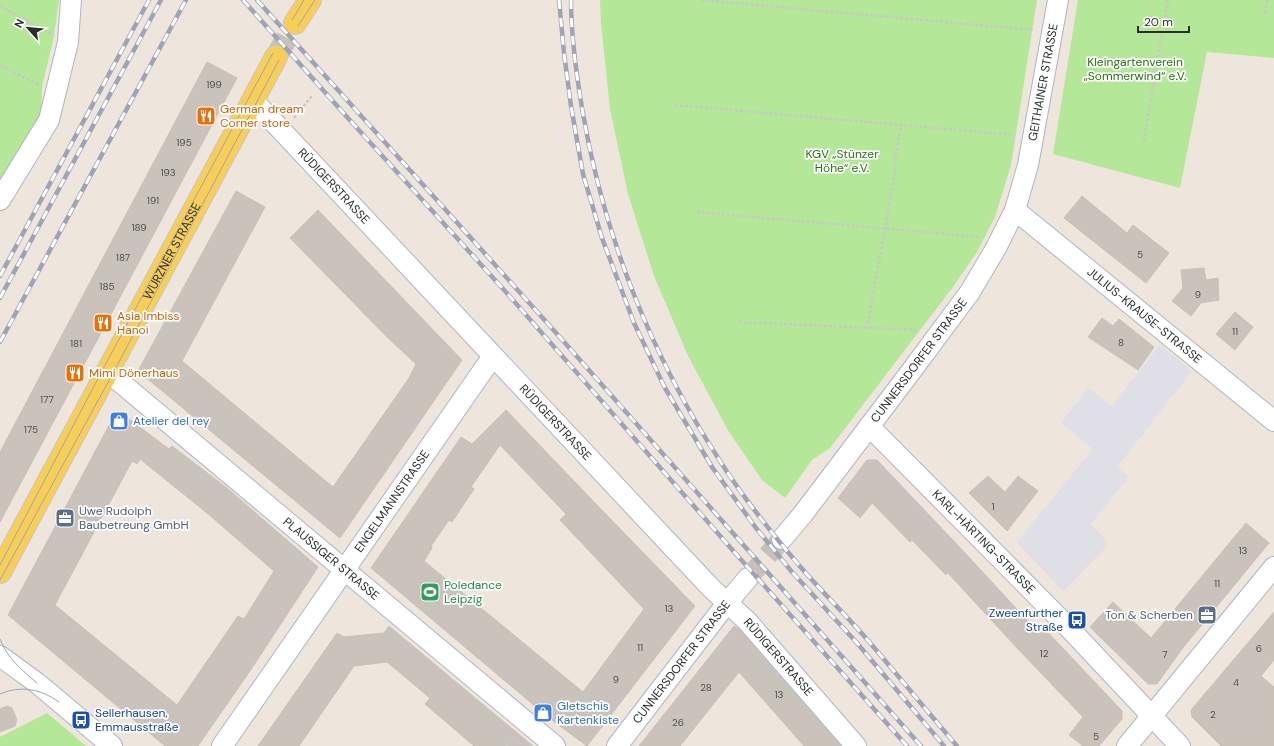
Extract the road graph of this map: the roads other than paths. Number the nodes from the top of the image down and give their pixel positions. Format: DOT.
graph roads {
  1 [pos="71,0"];
  2 [pos="310,0"];
  3 [pos="1058,0"];
  4 [pos="295,23"];
  5 [pos="276,57"];
  6 [pos="253,100"];
  7 [pos="1028,165"];
  8 [pos="0,200"];
  9 [pos="1015,210"];
  10 [pos="493,356"];
  11 [pos="108,372"];
  12 [pos="1274,421"];
  13 [pos="869,426"];
  14 [pos="782,539"];
  15 [pos="1274,567"];
  16 [pos="344,570"];
  17 [pos="0,572"];
  18 [pos="748,578"];
  19 [pos="727,603"];
  20 [pos="0,656"];
  21 [pos="1152,716"];
  22 [pos="112,746"];
  23 [pos="222,746"];
  24 [pos="555,746"];
  25 [pos="617,746"];
  26 [pos="856,746"];
  27 [pos="1127,746"];
  28 [pos="1180,746"];
  1 -- 8 [label="street"];
  2 -- 4 [label="main road"];
  3 -- 7 [label="street, GEITHAINER STRASSE"];
  5 -- 6 [label="main road, WURZNER STRASSE"];
  6 -- 10 [label="street, RÜDIGERSTRASSE"];
  6 -- 11 [label="main road, WURZNER STRASSE"];
  7 -- 9 [label="street, CUNNERSDORFER STRASSE"];
  9 -- 12 [label="street, JULIUS-KRAUSE-STRASSE"];
  9 -- 13 [label="street, CUNNERSDORFER STRASSE"];
  10 -- 16 [label="street, ENGELMANNSTRASSE"];
  10 -- 19 [label="street, RÜDIGERSTRASSE"];
  11 -- 16 [label="street, PLAUSSIGER STRASSE"];
  11 -- 17 [label="main road, WURZNER STRASSE"];
  13 -- 14 [label="street, CUNNERSDORFER STRASSE"];
  13 -- 21 [label="street, KARL-HÄRTING-STRASSE"];
  15 -- 21 [label="street"];
  16 -- 23 [label="street, ENGELMANNSTRASSE"];
  16 -- 24 [label="street, PLAUSSIGER STRASSE"];
  18 -- 19 [label="street, CUNNERSDORFER STRASSE"];
  19 -- 25 [label="street, CUNNERSDORFER STRASSE"];
  19 -- 26 [label="street, RÜDIGERSTRASSE"];
  20 -- 22 [label="street"];
  21 -- 27 [label="street"];
  21 -- 28 [label="street, KARL-HÄRTING-STRASSE"];
}
